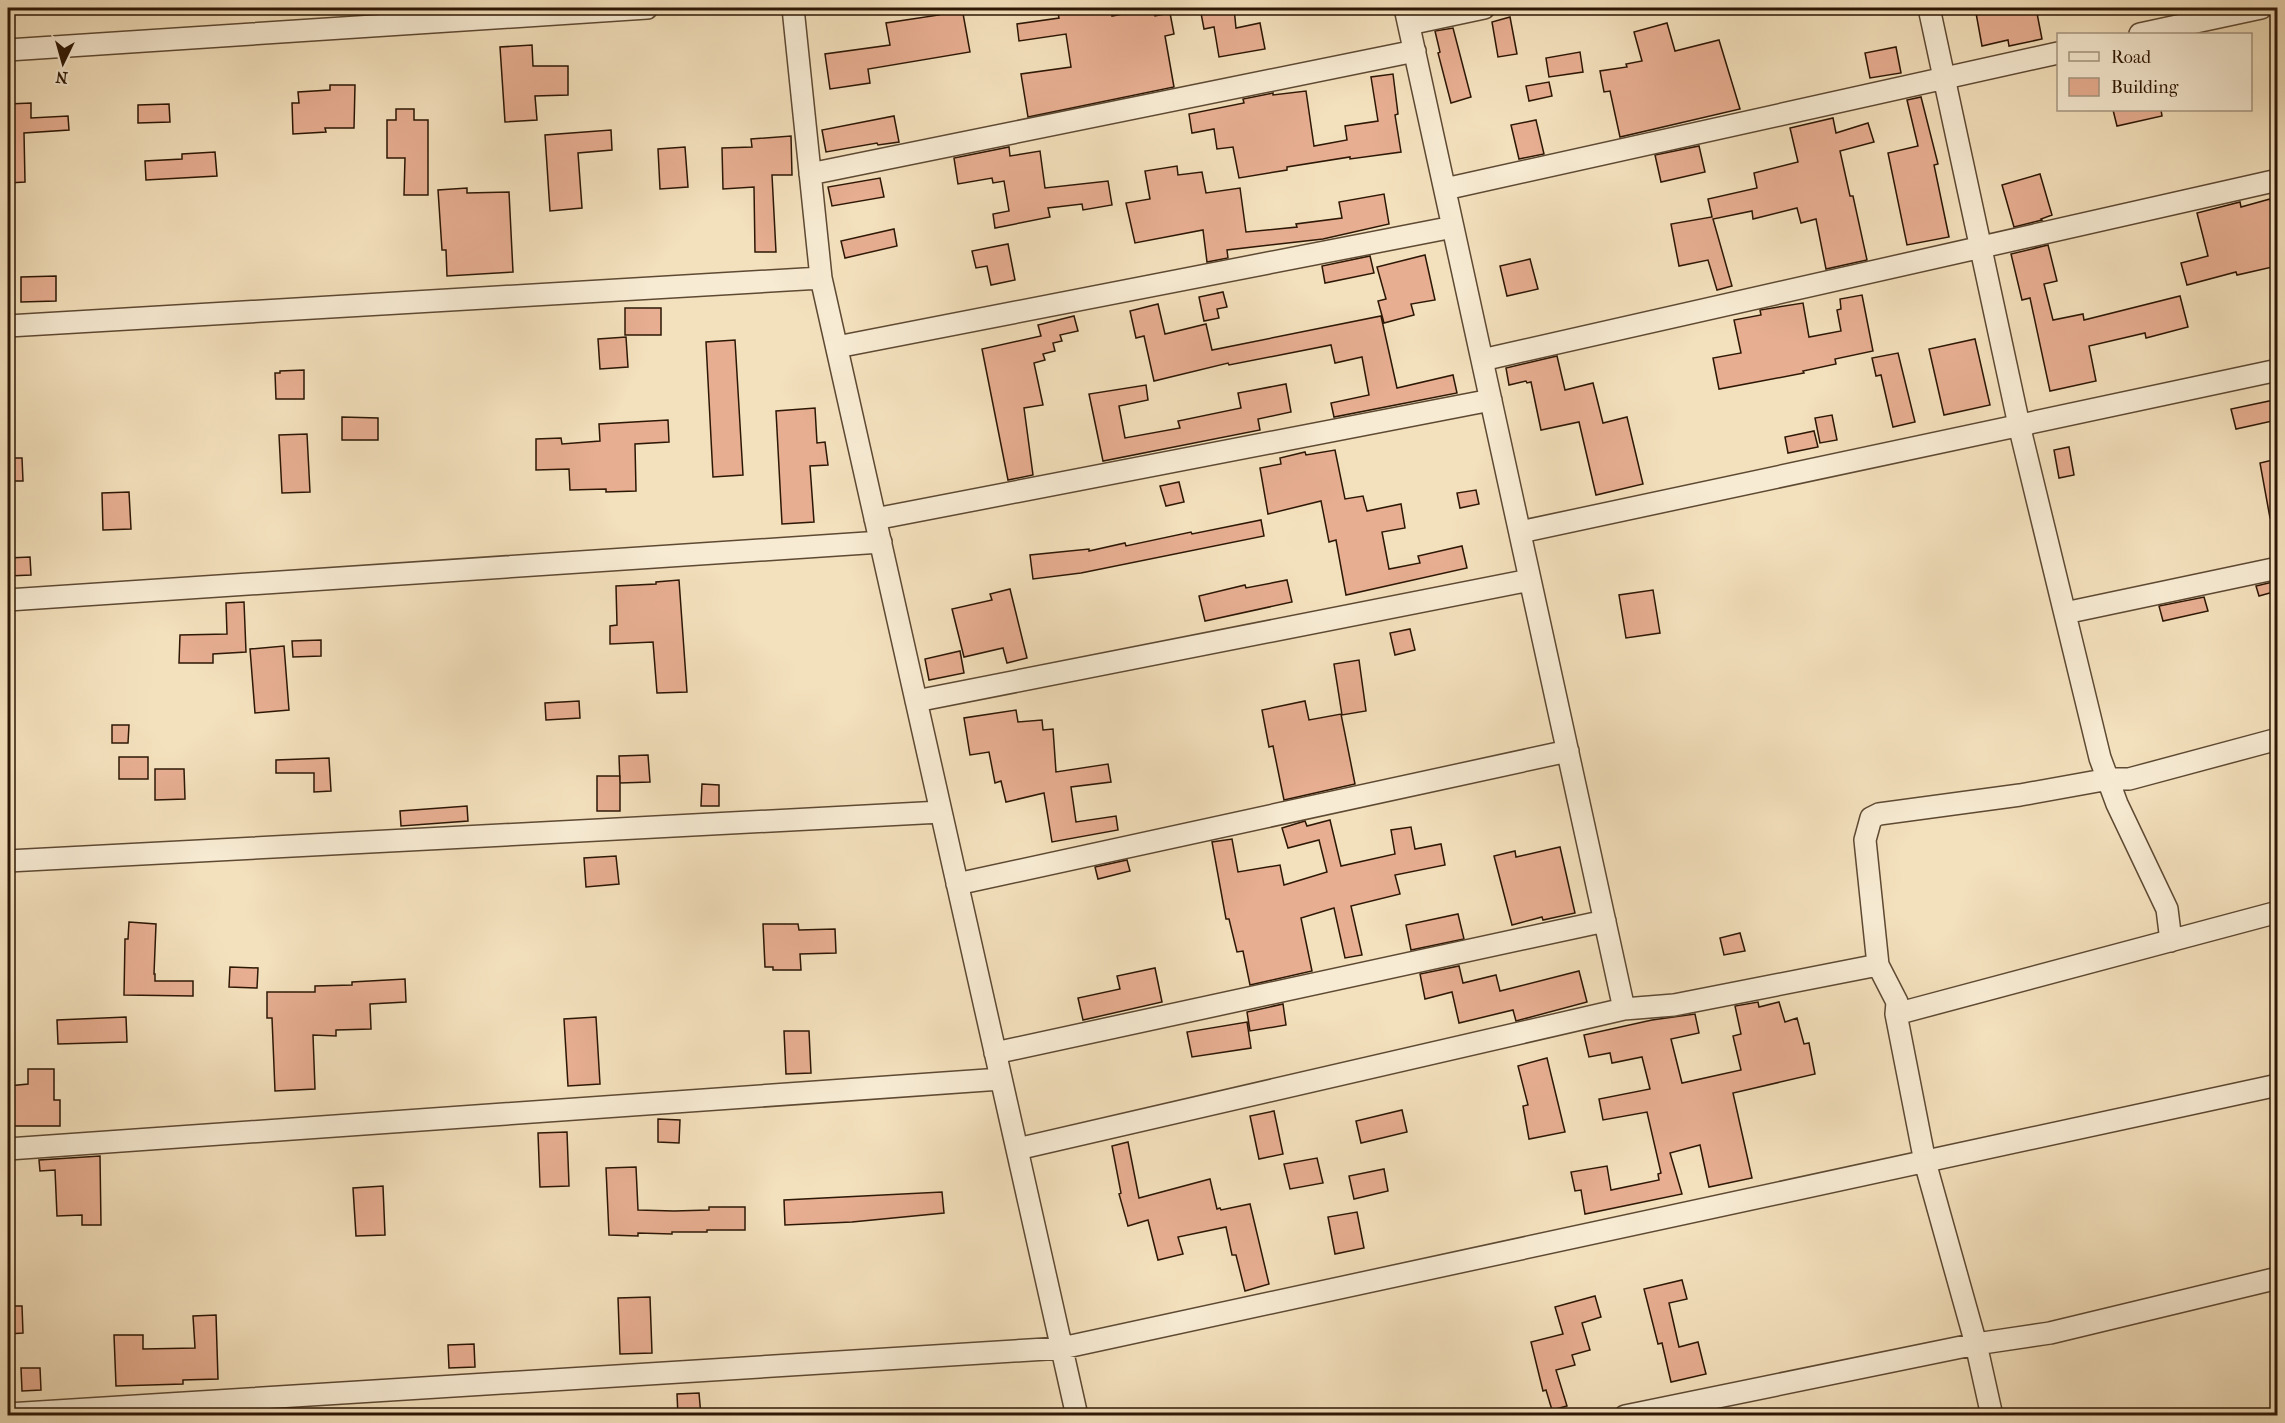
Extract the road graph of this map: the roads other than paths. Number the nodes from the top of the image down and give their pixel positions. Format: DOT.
graph roads {
  1 [pos="647,8"];
  2 [pos="793,8"];
  3 [pos="1484,8"];
  4 [pos="1929,8"];
  5 [pos="2261,8"];
  6 [pos="1407,16"];
  7 [pos="2145,33"];
  8 [pos="8,50"];
  9 [pos="1415,51"];
  10 [pos="2057,53"];
  11 [pos="1944,78"];
  12 [pos="810,174"];
  13 [pos="2277,180"];
  14 [pos="1445,189"];
  15 [pos="1453,227"];
  16 [pos="1981,247"];
  17 [pos="821,278"];
  18 [pos="8,326"];
  19 [pos="837,347"];
  20 [pos="1482,360"];
  21 [pos="2277,370"];
  22 [pos="1491,400"];
  23 [pos="2019,425"];
  24 [pos="875,519"];
  25 [pos="1520,532"];
  26 [pos="880,542"];
  27 [pos="2277,568"];
  28 [pos="1530,580"];
  29 [pos="8,600"];
  30 [pos="2065,613"];
  31 [pos="916,700"];
  32 [pos="2277,739"];
  33 [pos="1568,751"];
  34 [pos="2109,779"];
  35 [pos="941,812"];
  36 [pos="8,861"];
  37 [pos="957,884"];
  38 [pos="2277,912"];
  39 [pos="1605,921"];
  40 [pos="2171,941"];
  41 [pos="1878,965"];
  42 [pos="1624,1009"];
  43 [pos="1896,1014"];
  44 [pos="996,1053"];
  45 [pos="1001,1079"];
  46 [pos="2277,1086"];
  47 [pos="8,1149"];
  48 [pos="1017,1149"];
  49 [pos="1925,1162"];
  50 [pos="2277,1278"];
  51 [pos="1976,1344"];
  52 [pos="1062,1348"];
  53 [pos="8,1414"];
  54 [pos="1077,1416"];
  55 [pos="1625,1416"];
  56 [pos="1992,1416"];
  1 -- 8 [label="street"];
  2 -- 12 [label="street"];
  3 -- 6 [label="street"];
  4 -- 11 [label="street"];
  5 -- 7 [label="street"];
  6 -- 9 [label="street"];
  9 -- 12 [label="street"];
  9 -- 14 [label="street"];
  10 -- 11 [label="street"];
  11 -- 14 [label="street"];
  11 -- 16 [label="street"];
  12 -- 17 [label="street"];
  13 -- 16 [label="street"];
  14 -- 15 [label="street"];
  15 -- 19 [label="street"];
  15 -- 20 [label="street"];
  16 -- 20 [label="street"];
  16 -- 23 [label="street"];
  17 -- 18 [label="street"];
  17 -- 19 [label="street"];
  19 -- 24 [label="street"];
  20 -- 22 [label="street"];
  21 -- 23 [label="street"];
  22 -- 24 [label="street"];
  22 -- 25 [label="street"];
  23 -- 25 [label="street"];
  23 -- 30 [label="street"];
  24 -- 26 [label="street"];
  25 -- 28 [label="street"];
  26 -- 29 [label="street"];
  26 -- 31 [label="street"];
  27 -- 30 [label="street"];
  28 -- 31 [label="street"];
  28 -- 33 [label="street"];
  30 -- 34 [label="street"];
  31 -- 35 [label="street"];
  32 -- 34 [label="street"];
  33 -- 37 [label="street"];
  33 -- 39 [label="street"];
  34 -- 40 [label="street"];
  34 -- 41 [label="street"];
  35 -- 36 [label="street"];
  35 -- 37 [label="street"];
  37 -- 44 [label="street"];
  38 -- 40 [label="street"];
  39 -- 42 [label="street"];
  39 -- 44 [label="street"];
  40 -- 43 [label="street"];
  41 -- 42 [label="street"];
  41 -- 43 [label="street"];
  42 -- 48 [label="street"];
  43 -- 49 [label="street"];
  44 -- 45 [label="street"];
  45 -- 47 [label="street"];
  45 -- 48 [label="street"];
  46 -- 49 [label="street"];
  48 -- 52 [label="street"];
  49 -- 51 [label="street"];
  49 -- 52 [label="street"];
  50 -- 51 [label="street"];
  51 -- 55 [label="street"];
  51 -- 56 [label="street"];
  52 -- 53 [label="street"];
  52 -- 54 [label="street"];
}
